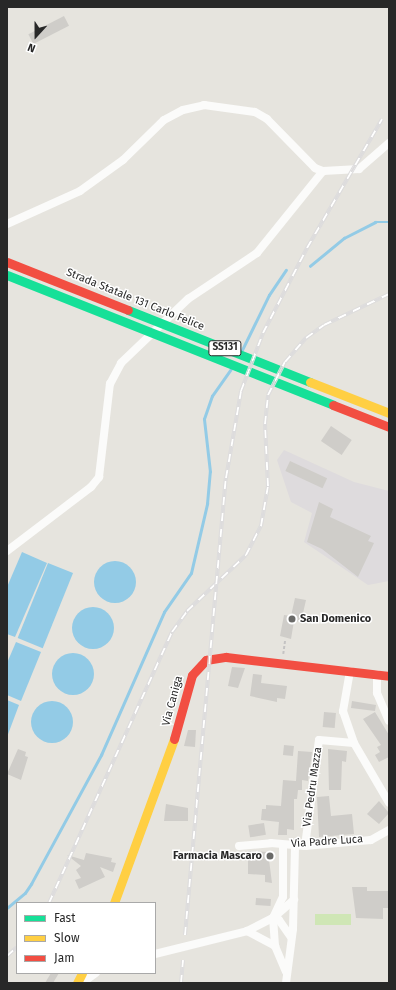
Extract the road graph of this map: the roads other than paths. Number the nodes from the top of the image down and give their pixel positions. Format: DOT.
graph roads {
  1 [pos="389,143"];
  2 [pos="323,171"];
  3 [pos="7,224"];
  4 [pos="7,262"];
  5 [pos="7,275"];
  6 [pos="389,413"];
  7 [pos="389,427"];
  8 [pos="7,551"];
  9 [pos="350,671"];
  10 [pos="377,674"];
  11 [pos="389,676"];
  12 [pos="389,721"];
  13 [pos="354,743"];
  14 [pos="389,804"];
  15 [pos="389,830"];
  16 [pos="283,845"];
  17 [pos="239,846"];
  18 [pos="295,846"];
  19 [pos="305,846"];
  20 [pos="294,900"];
  21 [pos="115,901"];
  22 [pos="273,918"];
  23 [pos="247,931"];
  24 [pos="291,937"];
  25 [pos="275,946"];
  26 [pos="156,954"];
  27 [pos="82,974"];
  28 [pos="95,974"];
  29 [pos="286,979"];
  30 [pos="77,983"];
  31 [pos="82,983"];
  1 -- 2 [label="street"];
  2 -- 3 [label="street"];
  2 -- 8 [label="street"];
  4 -- 6 [label="main road, Strada Statale 131 Carlo Felice / SS131"];
  5 -- 7 [label="main road, SS131"];
  9 -- 10 [label="main road, Via Caniga"];
  9 -- 13 [label="street"];
  9 -- 21 [label="main road, Via Caniga"];
  10 -- 11 [label="main road, Via Caniga"];
  10 -- 12 [label="street"];
  13 -- 14 [label="street"];
  13 -- 19 [label="street, Via Pedru Mazza"];
  15 -- 19 [label="street, Via Padre Luca"];
  16 -- 17 [label="street, Via Padre Luca"];
  16 -- 18 [label="street, Via Padre Luca"];
  16 -- 22 [label="street"];
  18 -- 19 [label="street, Via Padre Luca"];
  18 -- 20 [label="street"];
  20 -- 22 [label="street"];
  20 -- 24 [label="street"];
  22 -- 23 [label="street"];
  22 -- 24 [label="street"];
  22 -- 25 [label="street"];
  23 -- 25 [label="street"];
  23 -- 26 [label="street"];
  24 -- 29 [label="street"];
  25 -- 29 [label="street"];
  27 -- 30 [label="main road"];
  28 -- 31 [label="street"];
}
